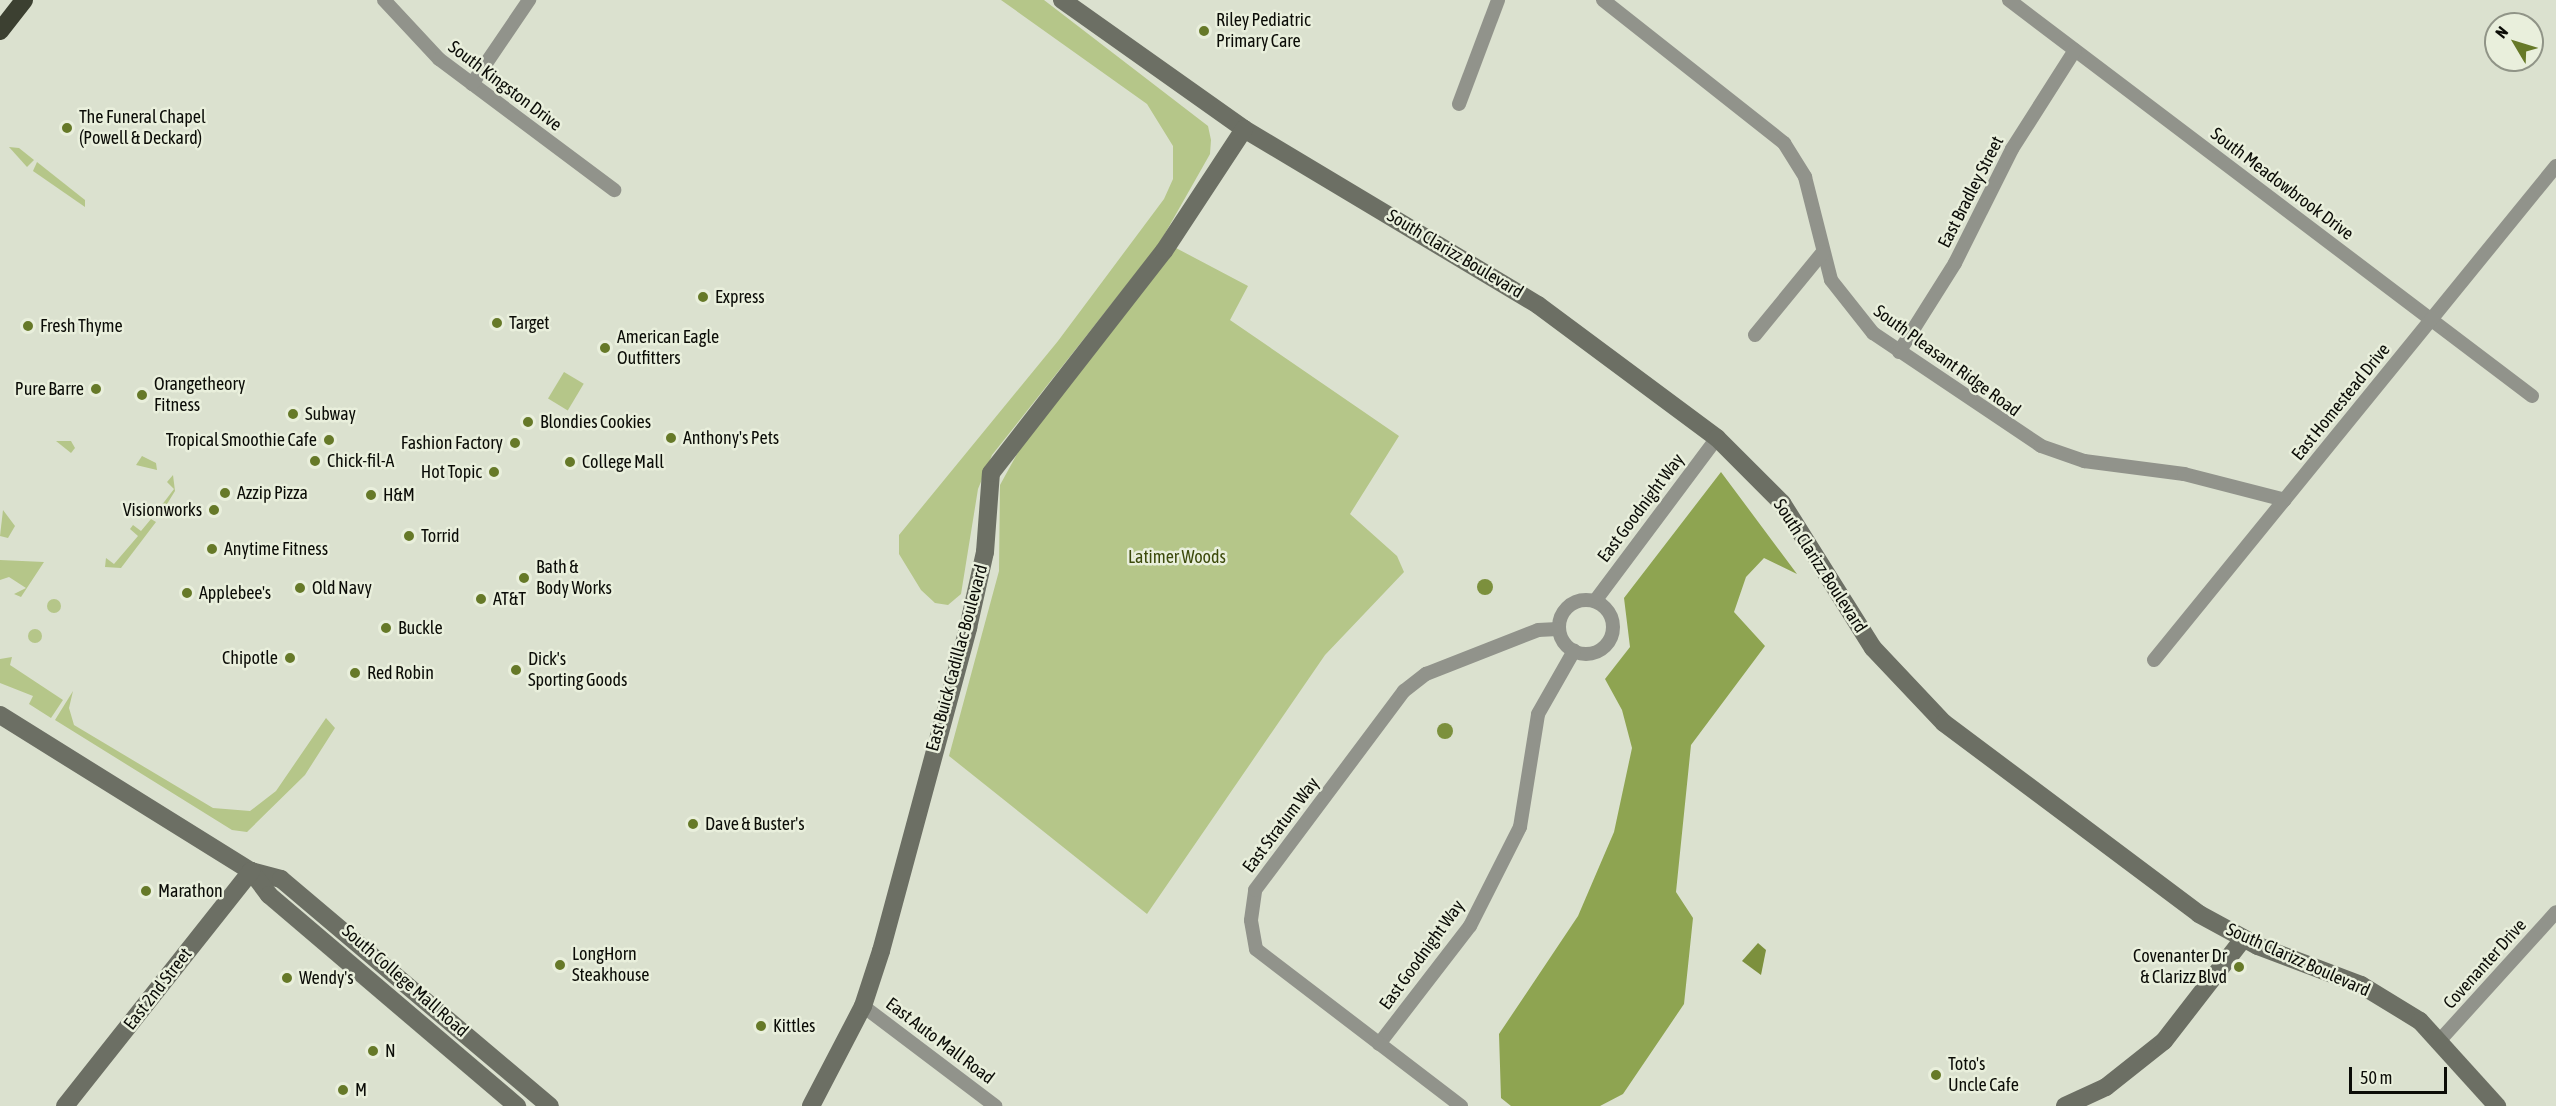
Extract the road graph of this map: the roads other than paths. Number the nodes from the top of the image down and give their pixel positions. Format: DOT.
graph roads {
  1 [pos="24,0"];
  2 [pos="384,0"];
  3 [pos="529,0"];
  4 [pos="1062,0"];
  5 [pos="1498,0"];
  6 [pos="1603,0"];
  7 [pos="2009,0"];
  8 [pos="0,31"];
  9 [pos="2075,50"];
  10 [pos="472,84"];
  11 [pos="1459,104"];
  12 [pos="1244,129"];
  13 [pos="2556,166"];
  14 [pos="614,190"];
  15 [pos="1823,252"];
  16 [pos="2431,320"];
  17 [pos="1755,335"];
  18 [pos="1899,352"];
  19 [pos="2532,396"];
  20 [pos="1717,438"];
  21 [pos="2285,500"];
  22 [pos="1595,601"];
  23 [pos="1558,629"];
  24 [pos="1574,651"];
  25 [pos="2154,660"];
  26 [pos="0,715"];
  27 [pos="251,871"];
  28 [pos="321,910"];
  29 [pos="2556,912"];
  30 [pos="304,921"];
  31 [pos="346,930"];
  32 [pos="2243,939"];
  33 [pos="334,945"];
  34 [pos="392,968"];
  35 [pos="373,979"];
  36 [pos="863,1006"];
  37 [pos="2441,1039"];
  38 [pos="1379,1044"];
  39 [pos="65,1106"];
  40 [pos="517,1106"];
  41 [pos="550,1106"];
  42 [pos="811,1106"];
  43 [pos="995,1106"];
  44 [pos="1461,1106"];
  45 [pos="2065,1106"];
  46 [pos="2497,1106"];
  1 -- 8 [label="highway"];
  2 -- 10 [label="street, South Kingston Drive"];
  3 -- 10 [label="street"];
  4 -- 12 [label="street, South Clarizz Boulevard"];
  5 -- 11 [label="street"];
  6 -- 15 [label="street, South Pleasant Ridge Road"];
  7 -- 9 [label="street, South Meadowbrook Drive"];
  9 -- 16 [label="street, South Meadowbrook Drive"];
  9 -- 18 [label="street, East Bradley Street"];
  10 -- 14 [label="street, South Kingston Drive"];
  12 -- 20 [label="street, South Clarizz Boulevard"];
  12 -- 36 [label="street, East Buick Cadillac Boulevard"];
  13 -- 16 [label="street, East Homestead Drive"];
  15 -- 17 [label="street"];
  15 -- 18 [label="street, South Pleasant Ridge Road"];
  16 -- 19 [label="street, South Meadowbrook Drive"];
  16 -- 21 [label="street, East Homestead Drive"];
  18 -- 21 [label="street, South Pleasant Ridge Road"];
  20 -- 22 [label="street, East Goodnight Way"];
  20 -- 32 [label="street, South Clarizz Boulevard"];
  21 -- 25 [label="street, East Homestead Drive"];
  22 -- 23 [label="street"];
  22 -- 24 [label="street"];
  23 -- 24 [label="street"];
  23 -- 38 [label="street, East Stratum Way"];
  24 -- 38 [label="street, East Goodnight Way"];
  26 -- 27 [label="street, South College Mall Road"];
  27 -- 28 [label="street, South College Mall Road"];
  27 -- 30 [label="street, South College Mall Road"];
  27 -- 39 [label="street, East 2nd Street"];
  28 -- 30 [label="street"];
  28 -- 31 [label="street, South College Mall Road"];
  29 -- 37 [label="street, Covenanter Drive"];
  30 -- 33 [label="street, South College Mall Road"];
  31 -- 33 [label="street"];
  31 -- 34 [label="street, South College Mall Road"];
  32 -- 37 [label="street, South Clarizz Boulevard"];
  32 -- 45 [label="street"];
  33 -- 35 [label="street, South College Mall Road"];
  34 -- 35 [label="street"];
  34 -- 41 [label="street, South College Mall Road"];
  35 -- 40 [label="street, South College Mall Road"];
  36 -- 42 [label="street, East Buick Cadillac Boulevard"];
  36 -- 43 [label="street, East Auto Mall Road"];
  37 -- 46 [label="street, South Clarizz Boulevard"];
  38 -- 44 [label="street, East Stratum Way"];
}
